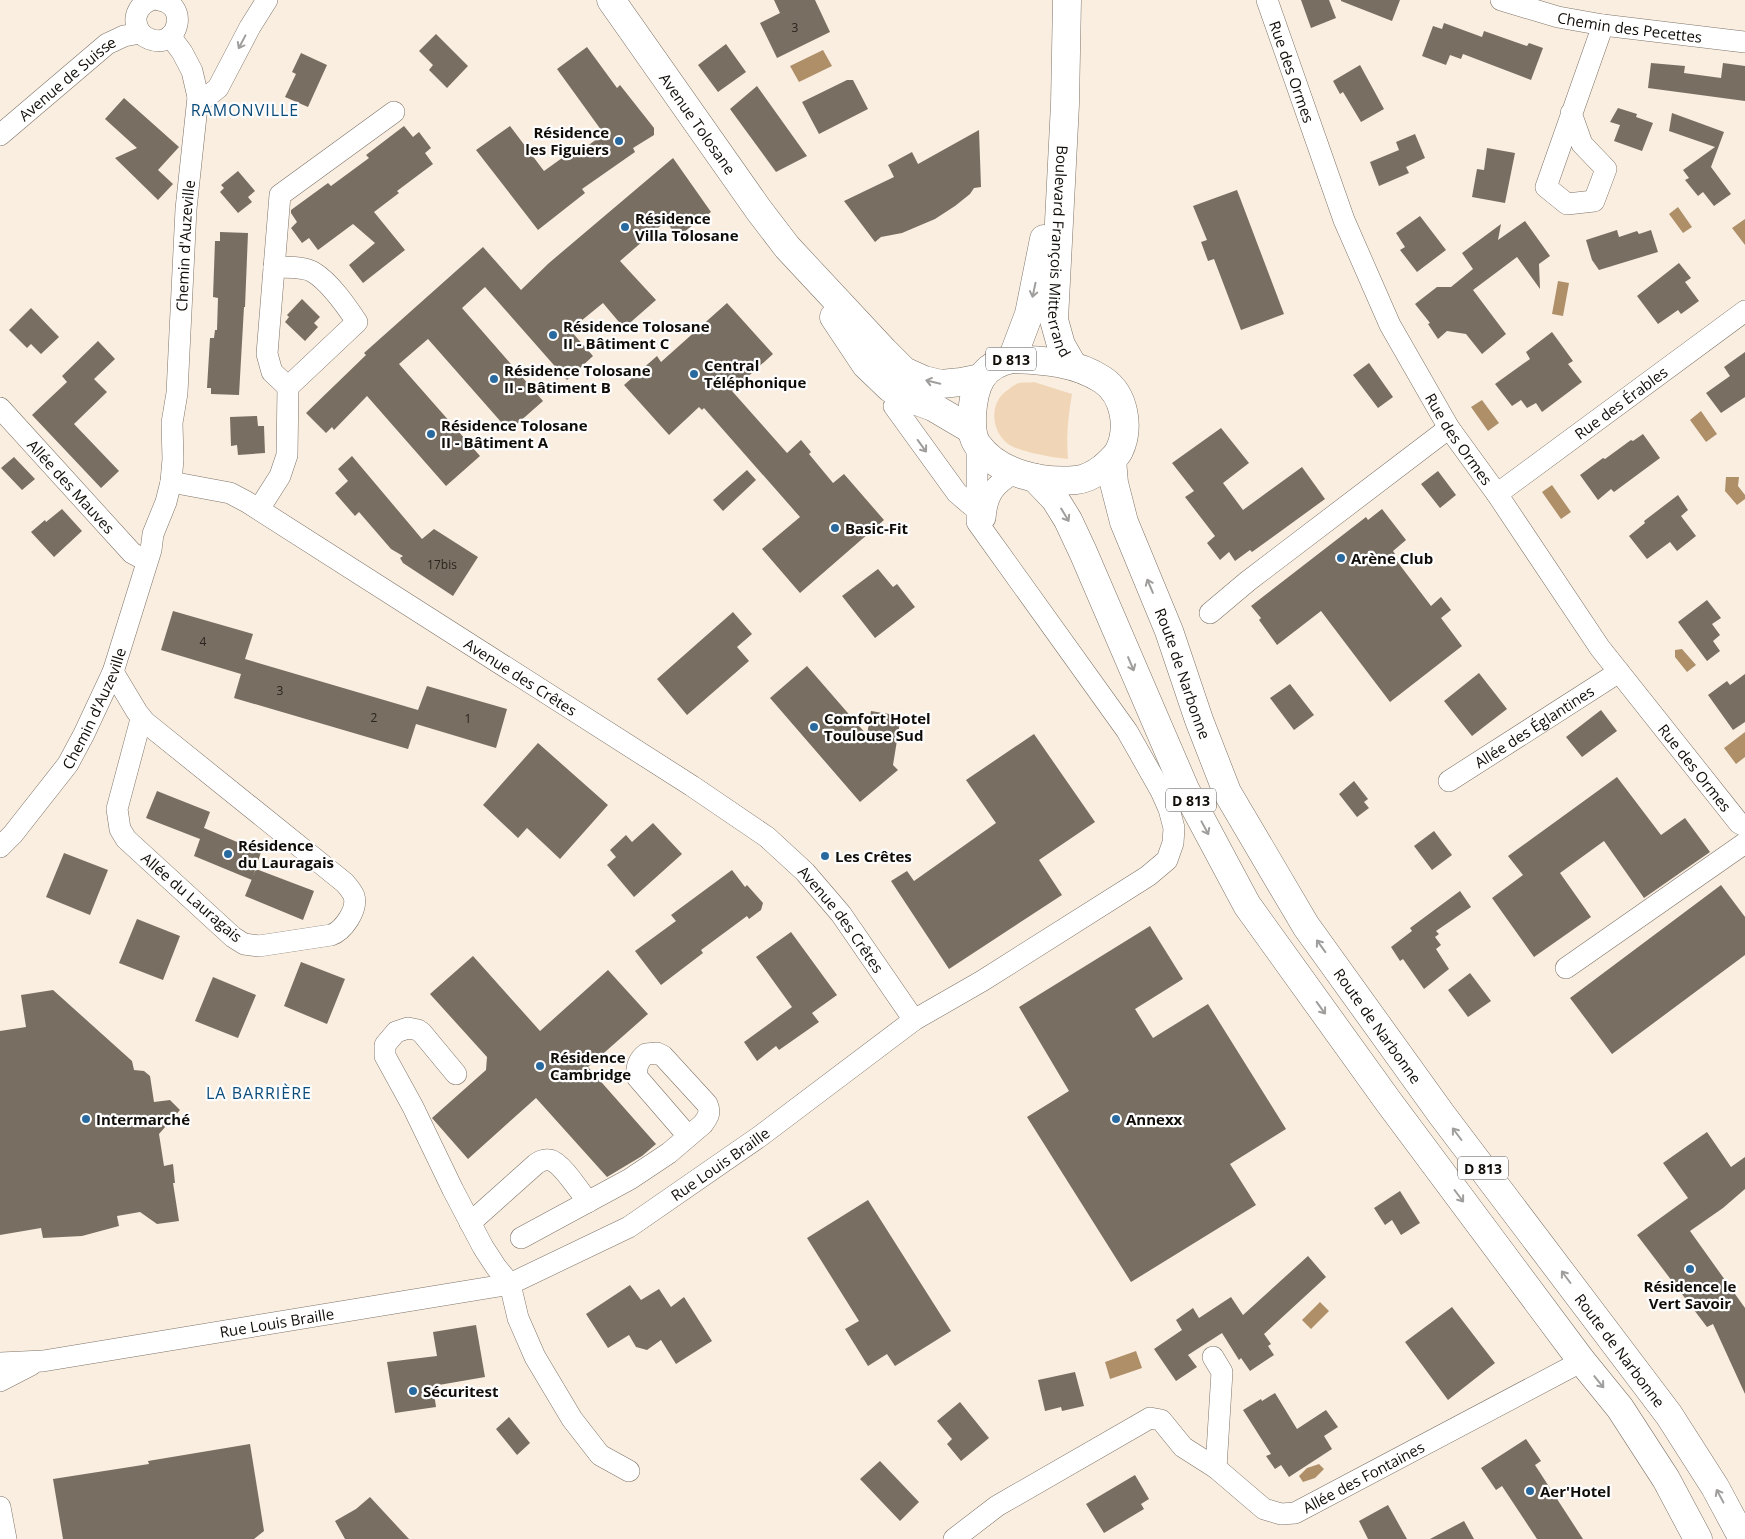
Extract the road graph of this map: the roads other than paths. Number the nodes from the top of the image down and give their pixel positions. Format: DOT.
graph roads {
  1 [pos="151,0"];
  2 [pos="267,0"];
  3 [pos="611,0"];
  4 [pos="1067,0"];
  5 [pos="1267,0"];
  6 [pos="1513,2"];
  7 [pos="172,3"];
  8 [pos="1603,25"];
  9 [pos="140,33"];
  10 [pos="170,36"];
  11 [pos="1745,42"];
  12 [pos="198,97"];
  13 [pos="1064,104"];
  14 [pos="394,112"];
  15 [pos="1571,112"];
  16 [pos="0,135"];
  17 [pos="787,247"];
  18 [pos="274,267"];
  19 [pos="1745,311"];
  20 [pos="1012,359"];
  21 [pos="1073,366"];
  22 [pos="981,378"];
  23 [pos="288,387"];
  24 [pos="894,406"];
  25 [pos="0,408"];
  26 [pos="1449,428"];
  27 [pos="974,437"];
  28 [pos="1112,460"];
  29 [pos="1025,475"];
  30 [pos="178,483"];
  31 [pos="1497,494"];
  32 [pos="976,506"];
  33 [pos="259,509"];
  34 [pos="985,534"];
  35 [pos="149,556"];
  36 [pos="1210,613"];
  37 [pos="113,672"];
  38 [pos="1619,672"];
  39 [pos="141,718"];
  40 [pos="1449,781"];
  41 [pos="1745,826"];
  42 [pos="1745,843"];
  43 [pos="0,847"];
  44 [pos="1566,968"];
  45 [pos="914,1020"];
  46 [pos="456,1074"];
  47 [pos="688,1136"];
  48 [pos="588,1202"];
  49 [pos="470,1223"];
  50 [pos="521,1238"];
  51 [pos="510,1284"];
  52 [pos="1213,1357"];
  53 [pos="1581,1360"];
  54 [pos="43,1361"];
  55 [pos="0,1363"];
  56 [pos="0,1381"];
  57 [pos="1216,1468"];
  58 [pos="629,1471"];
  59 [pos="0,1506"];
  60 [pos="6,1539"];
  61 [pos="954,1539"];
  62 [pos="1698,1539"];
  63 [pos="1743,1539"];
  1 -- 9 [label="street"];
  2 -- 12 [label="street, one-way"];
  3 -- 17 [label="main road, Avenue Tolosane"];
  4 -- 13 [label="main road, Boulevard François Mitterrand / D 813"];
  5 -- 26 [label="street, Rue des Ormes"];
  6 -- 8 [label="street, Chemin des Pecettes"];
  7 -- 10 [label="street"];
  8 -- 11 [label="street, Chemin des Pecettes"];
  8 -- 15 [label="street"];
  9 -- 10 [label="street"];
  9 -- 16 [label="street, Avenue de Suisse"];
  10 -- 12 [label="street, Chemin d'Auzeville"];
  12 -- 30 [label="street, Chemin d'Auzeville"];
  13 -- 20 [label="main road, Boulevard François Mitterrand / D 813, one-way"];
  13 -- 21 [label="main road, Boulevard François Mitterrand / D 813"];
  14 -- 18 [label="street"];
  22 -- 17 [label="main road, Avenue Tolosane, one-way"];
  17 -- 27 [label="main road, Avenue Tolosane"];
  18 -- 23 [label="street"];
  18 -- 23 [label="street"];
  19 -- 31 [label="street, Rue des Érables"];
  20 -- 21 [label="main road, D 813"];
  20 -- 22 [label="main road, D 813"];
  21 -- 28 [label="main road, D 813"];
  22 -- 27 [label="main road, D 813"];
  23 -- 33 [label="street"];
  24 -- 32 [label="street, one-way"];
  25 -- 35 [label="street, Allée des Mauves"];
  26 -- 31 [label="street, Rue des Ormes"];
  26 -- 36 [label="street"];
  27 -- 29 [label="main road, D 813"];
  27 -- 32 [label="street"];
  28 -- 29 [label="main road, D 813"];
  63 -- 28 [label="main road, Route de Narbonne / D 813, one-way"];
  29 -- 34 [label="street"];
  29 -- 53 [label="main road, D 813, one-way"];
  30 -- 33 [label="street, Avenue des Crêtes"];
  30 -- 35 [label="street, Chemin d'Auzeville"];
  31 -- 38 [label="street, Rue des Ormes"];
  32 -- 34 [label="street"];
  33 -- 45 [label="street, Avenue des Crêtes"];
  34 -- 45 [label="street"];
  35 -- 37 [label="street, Chemin d'Auzeville"];
  37 -- 39 [label="street, Allée du Lauragais"];
  37 -- 43 [label="street, Chemin d'Auzeville"];
  38 -- 40 [label="street, Allée des Églantines"];
  38 -- 41 [label="street, Rue des Ormes"];
  39 -- 39 [label="street, Allée du Lauragais"];
  42 -- 44 [label="street"];
  45 -- 51 [label="street, Rue Louis Braille"];
  46 -- 49 [label="street"];
  47 -- 48 [label="street"];
  48 -- 49 [label="street"];
  48 -- 50 [label="street"];
  49 -- 51 [label="street"];
  51 -- 54 [label="street, Rue Louis Braille"];
  51 -- 58 [label="street"];
  52 -- 57 [label="street"];
  53 -- 57 [label="street, Allée des Fontaines"];
  53 -- 62 [label="main road, D 813, one-way"];
  54 -- 55 [label="street, Rue Louis Braille"];
  54 -- 56 [label="street, Rue Louis Braille"];
  57 -- 61 [label="street, Allée des Fontaines"];
  59 -- 60 [label="street"];
}
